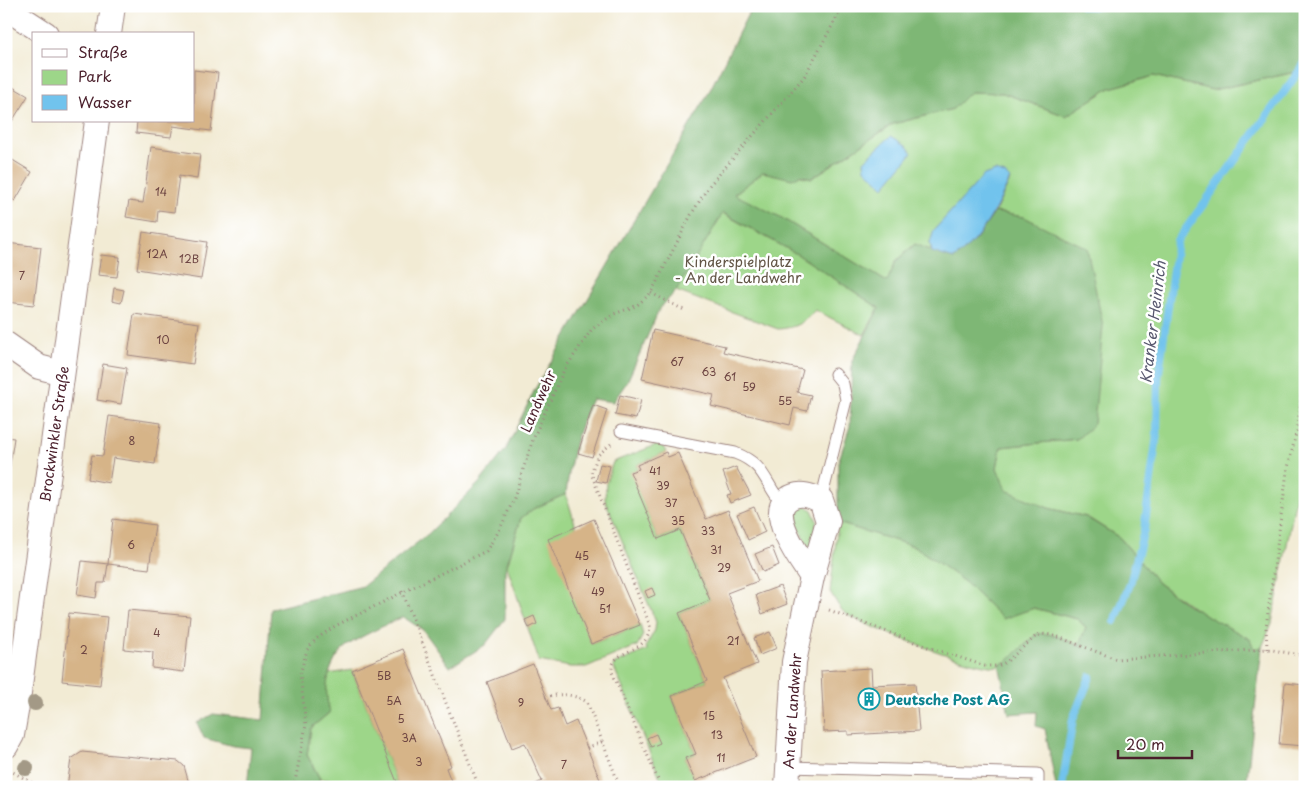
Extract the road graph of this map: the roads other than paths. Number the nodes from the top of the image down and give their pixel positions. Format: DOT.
graph roads {
  1 [pos="112,6"];
  2 [pos="6,8"];
  3 [pos="43,32"];
  4 [pos="109,32"];
  5 [pos="97,122"];
  6 [pos="6,344"];
  7 [pos="62,373"];
  8 [pos="835,374"];
  9 [pos="621,431"];
  10 [pos="821,500"];
  11 [pos="783,505"];
  12 [pos="812,577"];
  13 [pos="6,746"];
  14 [pos="788,777"];
  15 [pos="1038,787"];
  1 -- 4 [label="street"];
  2 -- 3 [label="street"];
  5 -- 7 [label="street, Brockwinkler Straße"];
  6 -- 7 [label="street"];
  7 -- 13 [label="street, Brockwinkler Straße"];
  8 -- 10 [label="lane"];
  9 -- 11 [label="lane"];
  10 -- 11 [label="street"];
  10 -- 12 [label="street, An der Landwehr"];
  11 -- 12 [label="street"];
  12 -- 14 [label="street, An der Landwehr"];
  14 -- 15 [label="lane"];
}
